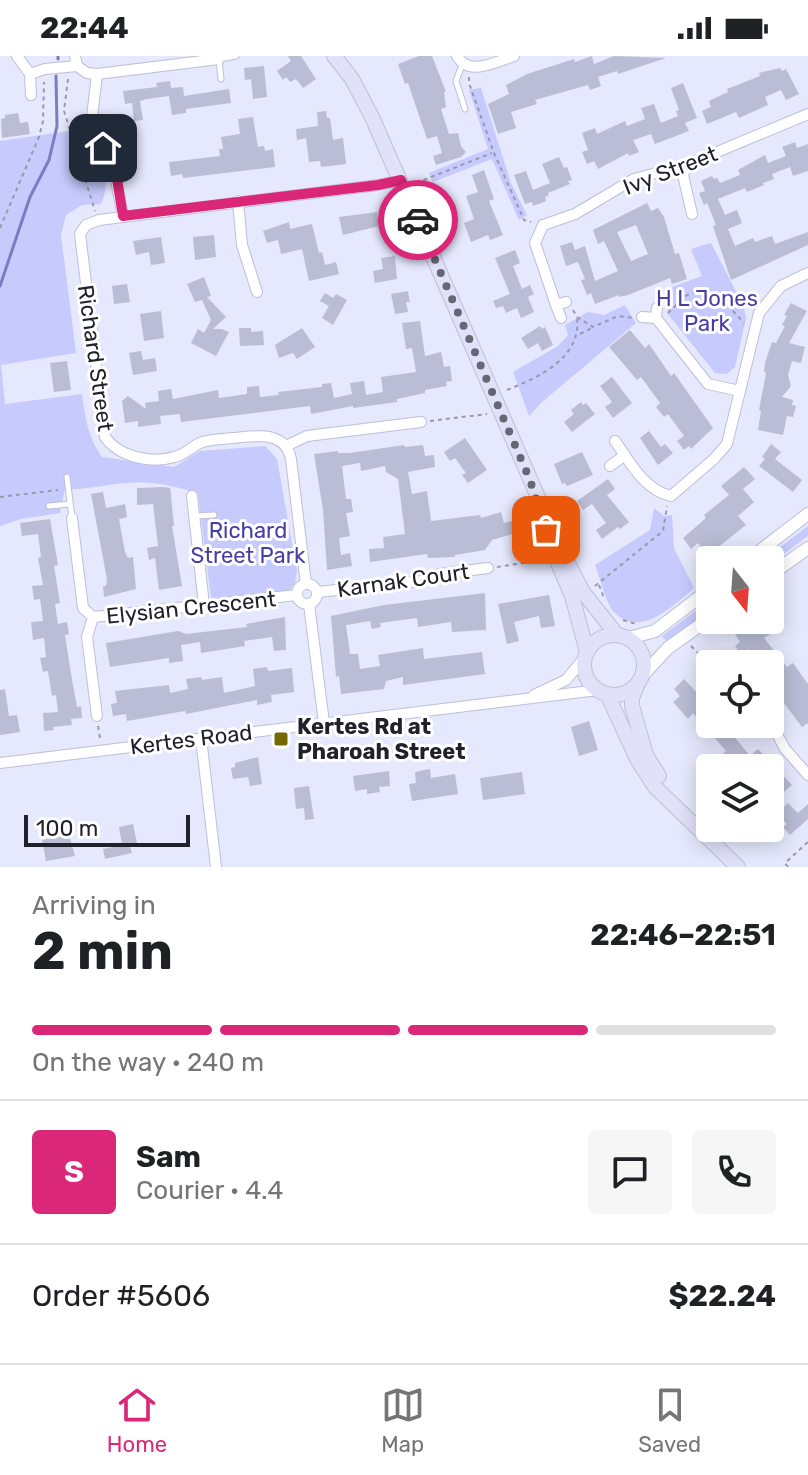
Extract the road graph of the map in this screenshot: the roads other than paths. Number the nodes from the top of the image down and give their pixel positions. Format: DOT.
graph roads {
  1 [pos="17,56"];
  2 [pos="236,56"];
  3 [pos="334,56"];
  4 [pos="514,56"];
  5 [pos="219,59"];
  6 [pos="76,61"];
  7 [pos="463,63"];
  8 [pos="30,74"];
  9 [pos="97,74"];
  10 [pos="221,79"];
  11 [pos="31,95"];
  12 [pos="465,109"];
  13 [pos="808,114"];
  14 [pos="686,165"];
  15 [pos="402,184"];
  16 [pos="238,201"];
  17 [pos="692,214"];
  18 [pos="123,216"];
  19 [pos="808,273"];
  20 [pos="257,292"];
  21 [pos="562,308"];
  22 [pos="638,317"];
  23 [pos="740,391"];
  24 [pos="421,422"];
  25 [pos="615,441"];
  26 [pos="286,446"];
  27 [pos="625,455"];
  28 [pos="610,466"];
  29 [pos="67,477"];
  30 [pos="530,480"];
  31 [pos="192,496"];
  32 [pos="70,504"];
  33 [pos="49,506"];
  34 [pos="808,514"];
  35 [pos="214,515"];
  36 [pos="195,516"];
  37 [pos="72,518"];
  38 [pos="766,546"];
  39 [pos="808,548"];
  40 [pos="784,565"];
  41 [pos="488,568"];
  42 [pos="306,584"];
  43 [pos="318,592"];
  44 [pos="297,595"];
  45 [pos="696,600"];
  46 [pos="309,604"];
  47 [pos="204,605"];
  48 [pos="93,617"];
  49 [pos="696,628"];
  50 [pos="623,637"];
  51 [pos="586,654"];
  52 [pos="640,679"];
  53 [pos="603,692"];
  54 [pos="525,699"];
  55 [pos="97,716"];
  56 [pos="324,723"];
  57 [pos="201,738"];
  58 [pos="779,738"];
  59 [pos="0,763"];
  60 [pos="808,775"];
  61 [pos="683,813"];
  62 [pos="216,867"];
  63 [pos="738,867"];
  1 -- 8 [label="street"];
  2 -- 5 [label="lane"];
  3 -- 15 [label="main road"];
  4 -- 7 [label="street"];
  5 -- 9 [label="street"];
  5 -- 10 [label="lane"];
  6 -- 8 [label="street"];
  6 -- 9 [label="street"];
  7 -- 12 [label="lane"];
  8 -- 11 [label="street"];
  9 -- 18 [label="street"];
  13 -- 14 [label="street, Ivy Street"];
  14 -- 17 [label="street"];
  14 -- 21 [label="street, Ivy Street"];
  15 -- 16 [label="street"];
  15 -- 30 [label="main road"];
  16 -- 18 [label="street"];
  16 -- 20 [label="street"];
  18 -- 26 [label="street, Richard Street"];
  19 -- 23 [label="street"];
  22 -- 23 [label="street"];
  23 -- 27 [label="street"];
  24 -- 26 [label="street"];
  25 -- 27 [label="street"];
  26 -- 42 [label="street"];
  27 -- 28 [label="street"];
  29 -- 32 [label="lane"];
  30 -- 50 [label="main road"];
  30 -- 51 [label="main road"];
  31 -- 36 [label="street"];
  32 -- 33 [label="lane"];
  32 -- 37 [label="lane"];
  34 -- 38 [label="street"];
  35 -- 36 [label="lane"];
  36 -- 47 [label="street"];
  37 -- 48 [label="street, Elysian Crescent"];
  39 -- 40 [label="street"];
  41 -- 43 [label="street, Karnak Court"];
  42 -- 43 [label="street"];
  42 -- 44 [label="street"];
  43 -- 46 [label="street"];
  44 -- 46 [label="street"];
  44 -- 47 [label="street, Elysian Crescent"];
  45 -- 50 [label="street"];
  46 -- 56 [label="street"];
  47 -- 48 [label="street, Elysian Crescent"];
  48 -- 55 [label="street"];
  49 -- 52 [label="street"];
  50 -- 51 [label="main road"];
  50 -- 52 [label="main road"];
  51 -- 53 [label="main road"];
  51 -- 54 [label="street, Kertes Road"];
  52 -- 53 [label="main road"];
  52 -- 61 [label="main road"];
  53 -- 54 [label="street, Kertes Road"];
  53 -- 61 [label="main road"];
  54 -- 56 [label="street, Kertes Road"];
  56 -- 57 [label="street, Kertes Road"];
  57 -- 59 [label="street, Kertes Road"];
  57 -- 62 [label="street"];
  58 -- 60 [label="street"];
  61 -- 63 [label="main road"];
}
